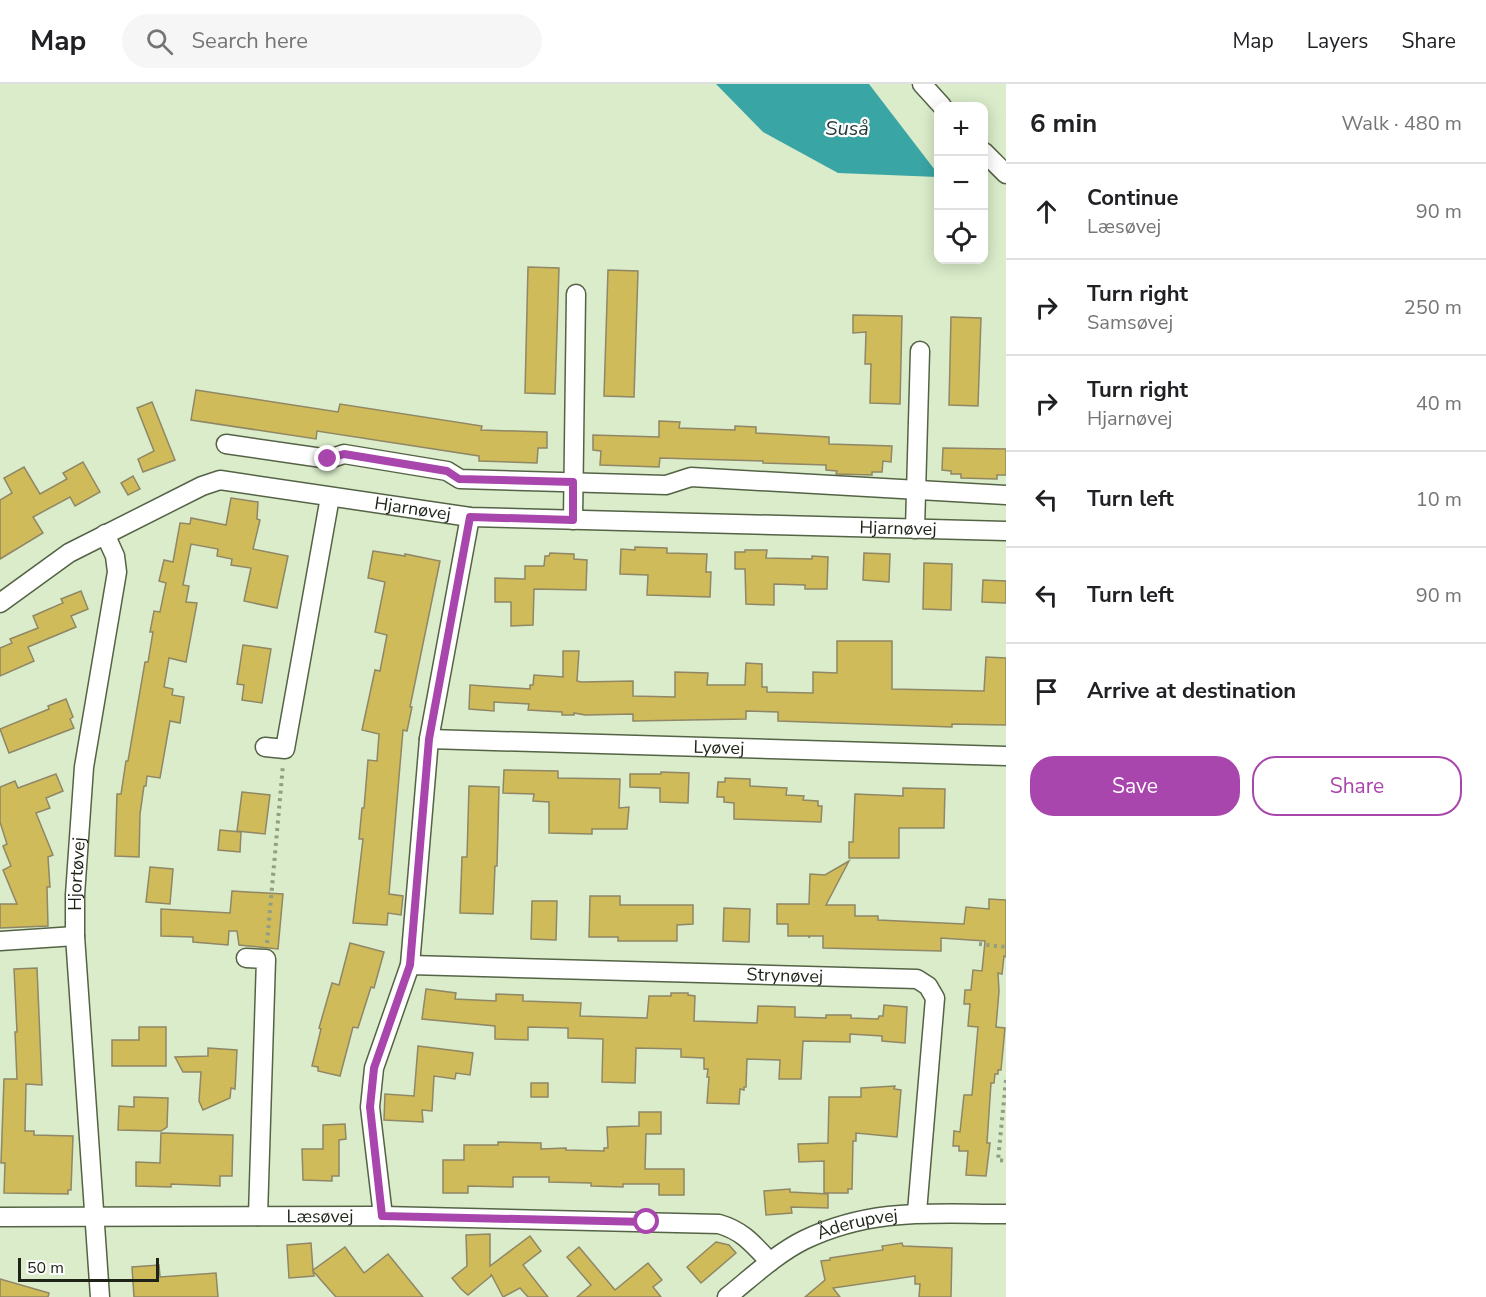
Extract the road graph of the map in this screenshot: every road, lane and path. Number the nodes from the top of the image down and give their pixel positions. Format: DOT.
graph roads {
  1 [pos="922,84"];
  2 [pos="938,102"];
  3 [pos="988,156"];
  4 [pos="1006,174"];
  5 [pos="576,294"];
  6 [pos="920,351"];
  7 [pos="225,444"];
  8 [pos="573,482"];
  9 [pos="916,490"];
  10 [pos="1006,495"];
  11 [pos="330,497"];
  12 [pos="470,517"];
  13 [pos="573,520"];
  14 [pos="915,529"];
  15 [pos="1006,531"];
  16 [pos="105,534"];
  17 [pos="0,603"];
  18 [pos="429,739"];
  19 [pos="265,747"];
  20 [pos="285,749"];
  21 [pos="1006,756"];
  22 [pos="75,936"];
  23 [pos="0,941"];
  24 [pos="979,944"];
  25 [pos="1006,947"];
  26 [pos="246,958"];
  27 [pos="266,958"];
  28 [pos="410,965"];
  29 [pos="1006,1080"];
  30 [pos="1006,1161"];
  31 [pos="917,1212"];
  32 [pos="1006,1214"];
  33 [pos="94,1216"];
  34 [pos="258,1216"];
  35 [pos="382,1216"];
  36 [pos="0,1217"];
  37 [pos="770,1262"];
  38 [pos="99,1297"];
  39 [pos="727,1297"];
  1 -- 2 [label="street"];
  3 -- 4 [label="street"];
  5 -- 8 [label="street"];
  6 -- 9 [label="street"];
  7 -- 8 [label="street"];
  8 -- 9 [label="street"];
  8 -- 13 [label="street"];
  9 -- 10 [label="street"];
  9 -- 14 [label="street"];
  11 -- 12 [label="street, Hjarnøvej"];
  11 -- 16 [label="street, Hjarnøvej"];
  11 -- 20 [label="street"];
  12 -- 13 [label="street, Hjarnøvej"];
  12 -- 18 [label="street"];
  13 -- 14 [label="street, Hjarnøvej"];
  14 -- 15 [label="street, Hjarnøvej"];
  16 -- 17 [label="street, Hjarnøvej"];
  16 -- 22 [label="street, Hjortøvej"];
  18 -- 21 [label="street, Lyøvej"];
  18 -- 28 [label="street"];
  19 -- 20 [label="street"];
  20 -- 27 [label="path"];
  22 -- 23 [label="street"];
  22 -- 33 [label="street, Hjortøvej"];
  24 -- 25 [label="path"];
  26 -- 27 [label="street"];
  27 -- 34 [label="street"];
  28 -- 31 [label="street, Strynøvej"];
  28 -- 35 [label="street"];
  29 -- 30 [label="path"];
  31 -- 32 [label="street, Åderupvej"];
  31 -- 37 [label="street, Åderupvej"];
  33 -- 34 [label="street, Læsøvej"];
  33 -- 36 [label="street, Læsøvej"];
  33 -- 38 [label="street, Hjortøvej"];
  34 -- 35 [label="street, Læsøvej"];
  35 -- 37 [label="street, Læsøvej"];
  37 -- 39 [label="street, Åderupvej"];
}
